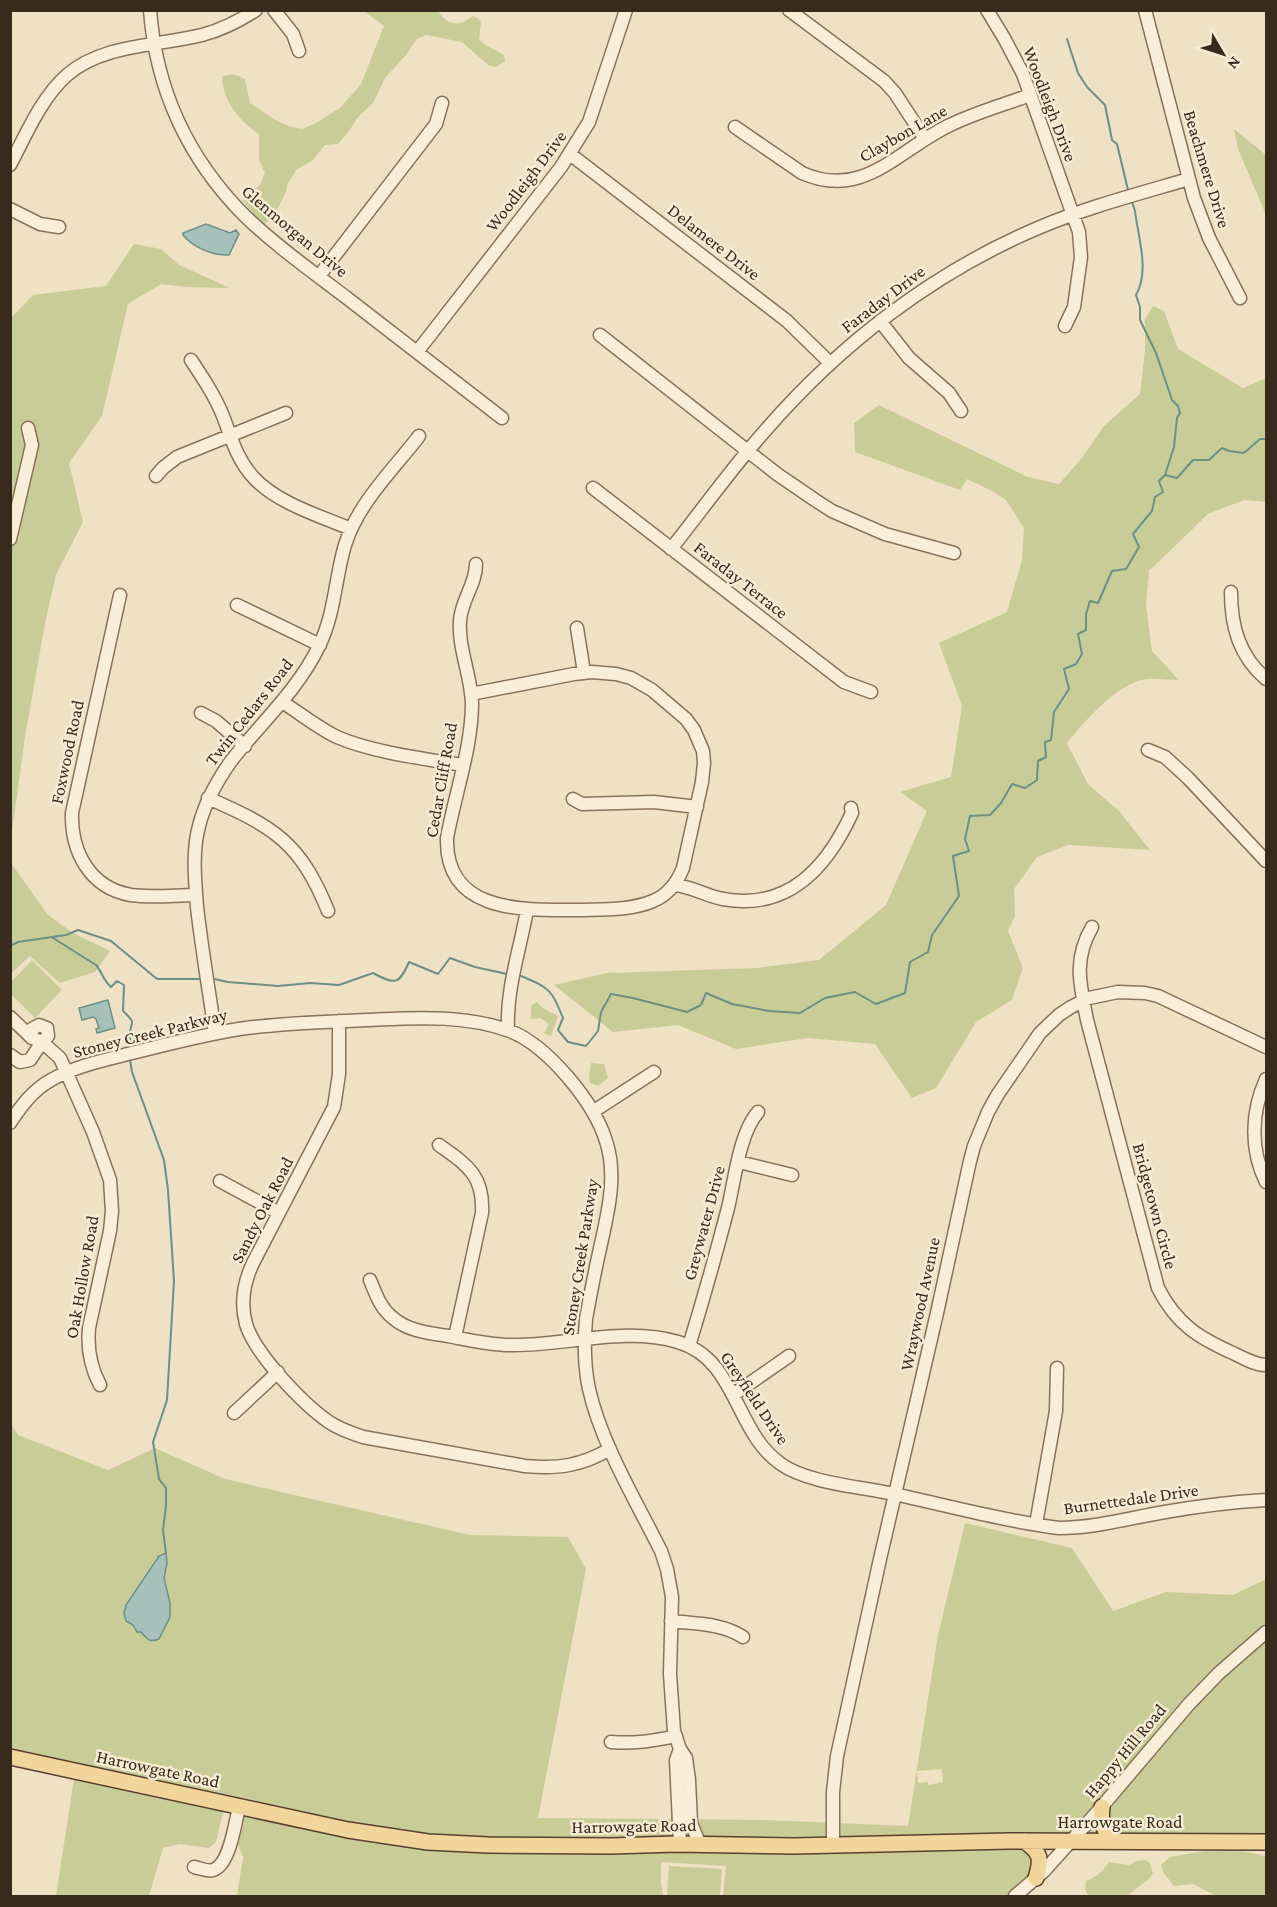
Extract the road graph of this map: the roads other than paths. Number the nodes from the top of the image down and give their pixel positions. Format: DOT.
graph roads {
  1 [pos="150,10"];
  2 [pos="256,10"];
  3 [pos="273,10"];
  4 [pos="626,10"];
  5 [pos="789,10"];
  6 [pos="987,10"];
  7 [pos="1144,10"];
  8 [pos="154,44"];
  9 [pos="299,51"];
  10 [pos="1030,95"];
  11 [pos="442,103"];
  12 [pos="735,127"];
  13 [pos="926,139"];
  14 [pos="570,154"];
  15 [pos="10,165"];
  16 [pos="1189,179"];
  17 [pos="10,209"];
  18 [pos="1073,214"];
  19 [pos="59,227"];
  20 [pos="319,276"];
  21 [pos="1240,298"];
  22 [pos="880,321"];
  23 [pos="1065,326"];
  24 [pos="600,335"];
  25 [pos="417,352"];
  26 [pos="190,360"];
  27 [pos="830,363"];
  28 [pos="961,411"];
  29 [pos="286,412"];
  30 [pos="502,418"];
  31 [pos="28,428"];
  32 [pos="230,435"];
  33 [pos="419,436"];
  34 [pos="749,450"];
  35 [pos="156,477"];
  36 [pos="592,489"];
  37 [pos="13,517"];
  38 [pos="351,529"];
  39 [pos="10,539"];
  40 [pos="671,549"];
  41 [pos="954,553"];
  42 [pos="476,564"];
  43 [pos="1231,592"];
  44 [pos="120,596"];
  45 [pos="237,605"];
  46 [pos="577,628"];
  47 [pos="320,645"];
  48 [pos="584,672"];
  49 [pos="1266,679"];
  50 [pos="872,692"];
  51 [pos="471,694"];
  52 [pos="282,702"];
  53 [pos="201,713"];
  54 [pos="245,746"];
  55 [pos="1148,750"];
  56 [pos="463,765"];
  57 [pos="208,798"];
  58 [pos="573,799"];
  59 [pos="697,807"];
  60 [pos="851,808"];
  61 [pos="1266,861"];
  62 [pos="674,885"];
  63 [pos="196,895"];
  64 [pos="527,910"];
  65 [pos="328,911"];
  66 [pos="1092,927"];
  67 [pos="1083,1000"];
  68 [pos="10,1017"];
  69 [pos="339,1022"];
  70 [pos="508,1030"];
  71 [pos="215,1033"];
  72 [pos="37,1040"];
  73 [pos="1266,1047"];
  74 [pos="10,1055"];
  75 [pos="654,1072"];
  76 [pos="65,1073"];
  77 [pos="1266,1079"];
  78 [pos="594,1112"];
  79 [pos="758,1112"];
  80 [pos="10,1123"];
  81 [pos="439,1145"];
  82 [pos="739,1162"];
  83 [pos="792,1175"];
  84 [pos="220,1181"];
  85 [pos="1266,1182"];
  86 [pos="279,1213"];
  87 [pos="370,1280"];
  88 [pos="455,1337"];
  89 [pos="584,1340"];
  90 [pos="689,1346"];
  91 [pos="789,1356"];
  92 [pos="1266,1365"];
  93 [pos="1057,1368"];
  94 [pos="278,1372"];
  95 [pos="100,1385"];
  96 [pos="733,1395"];
  97 [pos="234,1413"];
  98 [pos="610,1449"];
  99 [pos="895,1494"];
  100 [pos="1266,1500"];
  101 [pos="1036,1524"];
  102 [pos="671,1622"];
  103 [pos="1266,1632"];
  104 [pos="743,1637"];
  105 [pos="676,1736"];
  106 [pos="611,1742"];
  107 [pos="680,1749"];
  108 [pos="10,1757"];
  109 [pos="239,1807"];
  110 [pos="1102,1807"];
  111 [pos="1024,1841"];
  112 [pos="1071,1841"];
  113 [pos="1116,1841"];
  114 [pos="1266,1842"];
  115 [pos="680,1844"];
  116 [pos="700,1845"];
  117 [pos="833,1845"];
  118 [pos="194,1867"];
  119 [pos="1036,1878"];
  120 [pos="1015,1896"];
  1 -- 8 [label="street, Glenmorgan Drive"];
  2 -- 8 [label="street"];
  3 -- 9 [label="street"];
  4 -- 14 [label="street, Woodleigh Drive"];
  5 -- 13 [label="street"];
  6 -- 10 [label="street, Woodleigh Drive"];
  7 -- 16 [label="street, Beachmere Drive"];
  8 -- 15 [label="street"];
  8 -- 20 [label="street, Glenmorgan Drive"];
  10 -- 13 [label="street, Claybon Lane"];
  10 -- 18 [label="street, Woodleigh Drive"];
  11 -- 20 [label="street"];
  12 -- 13 [label="street, Claybon Lane"];
  14 -- 25 [label="street, Woodleigh Drive"];
  14 -- 27 [label="street, Delamere Drive"];
  16 -- 18 [label="street, Faraday Drive"];
  16 -- 21 [label="street, Beachmere Drive"];
  17 -- 19 [label="street"];
  18 -- 22 [label="street, Faraday Drive"];
  18 -- 23 [label="street, Woodleigh Drive"];
  20 -- 25 [label="street, Glenmorgan Drive"];
  22 -- 27 [label="street, Faraday Drive"];
  22 -- 28 [label="street"];
  24 -- 34 [label="street"];
  25 -- 30 [label="street, Glenmorgan Drive"];
  26 -- 32 [label="street"];
  27 -- 34 [label="street, Faraday Drive"];
  29 -- 32 [label="street"];
  31 -- 37 [label="street"];
  32 -- 35 [label="street"];
  32 -- 38 [label="street"];
  33 -- 38 [label="street, Twin Cedars Road"];
  34 -- 40 [label="street, Faraday Drive"];
  34 -- 41 [label="street"];
  36 -- 40 [label="street, Faraday Terrace"];
  37 -- 39 [label="street"];
  38 -- 47 [label="street, Twin Cedars Road"];
  40 -- 50 [label="street, Faraday Terrace"];
  42 -- 51 [label="street, Cedar Cliff Road"];
  43 -- 49 [label="street"];
  44 -- 63 [label="street, Foxwood Road"];
  45 -- 47 [label="street"];
  46 -- 48 [label="street"];
  47 -- 52 [label="street, Twin Cedars Road"];
  48 -- 51 [label="street"];
  48 -- 59 [label="street"];
  51 -- 56 [label="street, Cedar Cliff Road"];
  52 -- 54 [label="street, Twin Cedars Road"];
  52 -- 56 [label="street"];
  53 -- 54 [label="street"];
  54 -- 57 [label="street, Twin Cedars Road"];
  55 -- 61 [label="street"];
  56 -- 64 [label="street, Cedar Cliff Road"];
  57 -- 63 [label="street, Twin Cedars Road"];
  57 -- 65 [label="street"];
  58 -- 59 [label="street"];
  59 -- 62 [label="street"];
  60 -- 62 [label="street"];
  62 -- 64 [label="street, Cedar Cliff Road"];
  63 -- 71 [label="street, Twin Cedars Road"];
  64 -- 70 [label="street"];
  66 -- 67 [label="street, Bridgetown Circle"];
  67 -- 73 [label="street, Wraywood Avenue"];
  67 -- 92 [label="street, Bridgetown Circle"];
  67 -- 99 [label="street, Wraywood Avenue"];
  68 -- 72 [label="street, Oak Hollow Road"];
  69 -- 70 [label="street, Stoney Creek Parkway"];
  69 -- 71 [label="street, Stoney Creek Parkway"];
  69 -- 86 [label="street, Sandy Oak Road"];
  70 -- 78 [label="street, Stoney Creek Parkway"];
  71 -- 76 [label="street, Stoney Creek Parkway"];
  72 -- 74 [label="street"];
  72 -- 76 [label="street, Oak Hollow Road"];
  75 -- 78 [label="street"];
  76 -- 80 [label="street, Stoney Creek Parkway"];
  76 -- 95 [label="street, Oak Hollow Road"];
  77 -- 85 [label="street"];
  78 -- 89 [label="street, Stoney Creek Parkway"];
  79 -- 82 [label="street, Greywater Drive"];
  81 -- 88 [label="street"];
  82 -- 83 [label="street"];
  82 -- 90 [label="street, Greywater Drive"];
  84 -- 86 [label="street"];
  86 -- 94 [label="street, Sandy Oak Road"];
  87 -- 88 [label="street, Greyfield Drive"];
  88 -- 89 [label="street, Greyfield Drive"];
  89 -- 90 [label="street, Greyfield Drive"];
  89 -- 98 [label="street, Stoney Creek Parkway"];
  90 -- 96 [label="street, Greyfield Drive"];
  91 -- 96 [label="street"];
  93 -- 101 [label="street"];
  94 -- 97 [label="street"];
  94 -- 98 [label="street, Sandy Oak Road"];
  96 -- 99 [label="street, Greyfield Drive"];
  98 -- 102 [label="street, Stoney Creek Parkway"];
  99 -- 101 [label="street, Burnettedale Drive"];
  99 -- 117 [label="street, Wraywood Avenue"];
  100 -- 101 [label="street, Burnettedale Drive"];
  102 -- 104 [label="street"];
  102 -- 105 [label="street, Stoney Creek Parkway"];
  103 -- 110 [label="street, Happy Hill Road"];
  105 -- 106 [label="street"];
  105 -- 107 [label="street, Stoney Creek Parkway"];
  107 -- 115 [label="street, Stoney Creek Parkway"];
  107 -- 116 [label="street, Stoney Creek Parkway"];
  108 -- 109 [label="main road, Harrowgate Road"];
  109 -- 115 [label="main road, Harrowgate Road"];
  109 -- 118 [label="street"];
  110 -- 112 [label="street, Happy Hill Road"];
  110 -- 113 [label="main road"];
  111 -- 112 [label="main road, Harrowgate Road"];
  111 -- 117 [label="main road, Harrowgate Road"];
  111 -- 119 [label="main road"];
  112 -- 113 [label="main road, Harrowgate Road"];
  112 -- 119 [label="street, Happy Hill Road"];
  113 -- 114 [label="main road, Harrowgate Road"];
  115 -- 116 [label="main road, Harrowgate Road"];
  116 -- 117 [label="main road, Harrowgate Road"];
  119 -- 120 [label="street, Happy Hill Road"];
}
